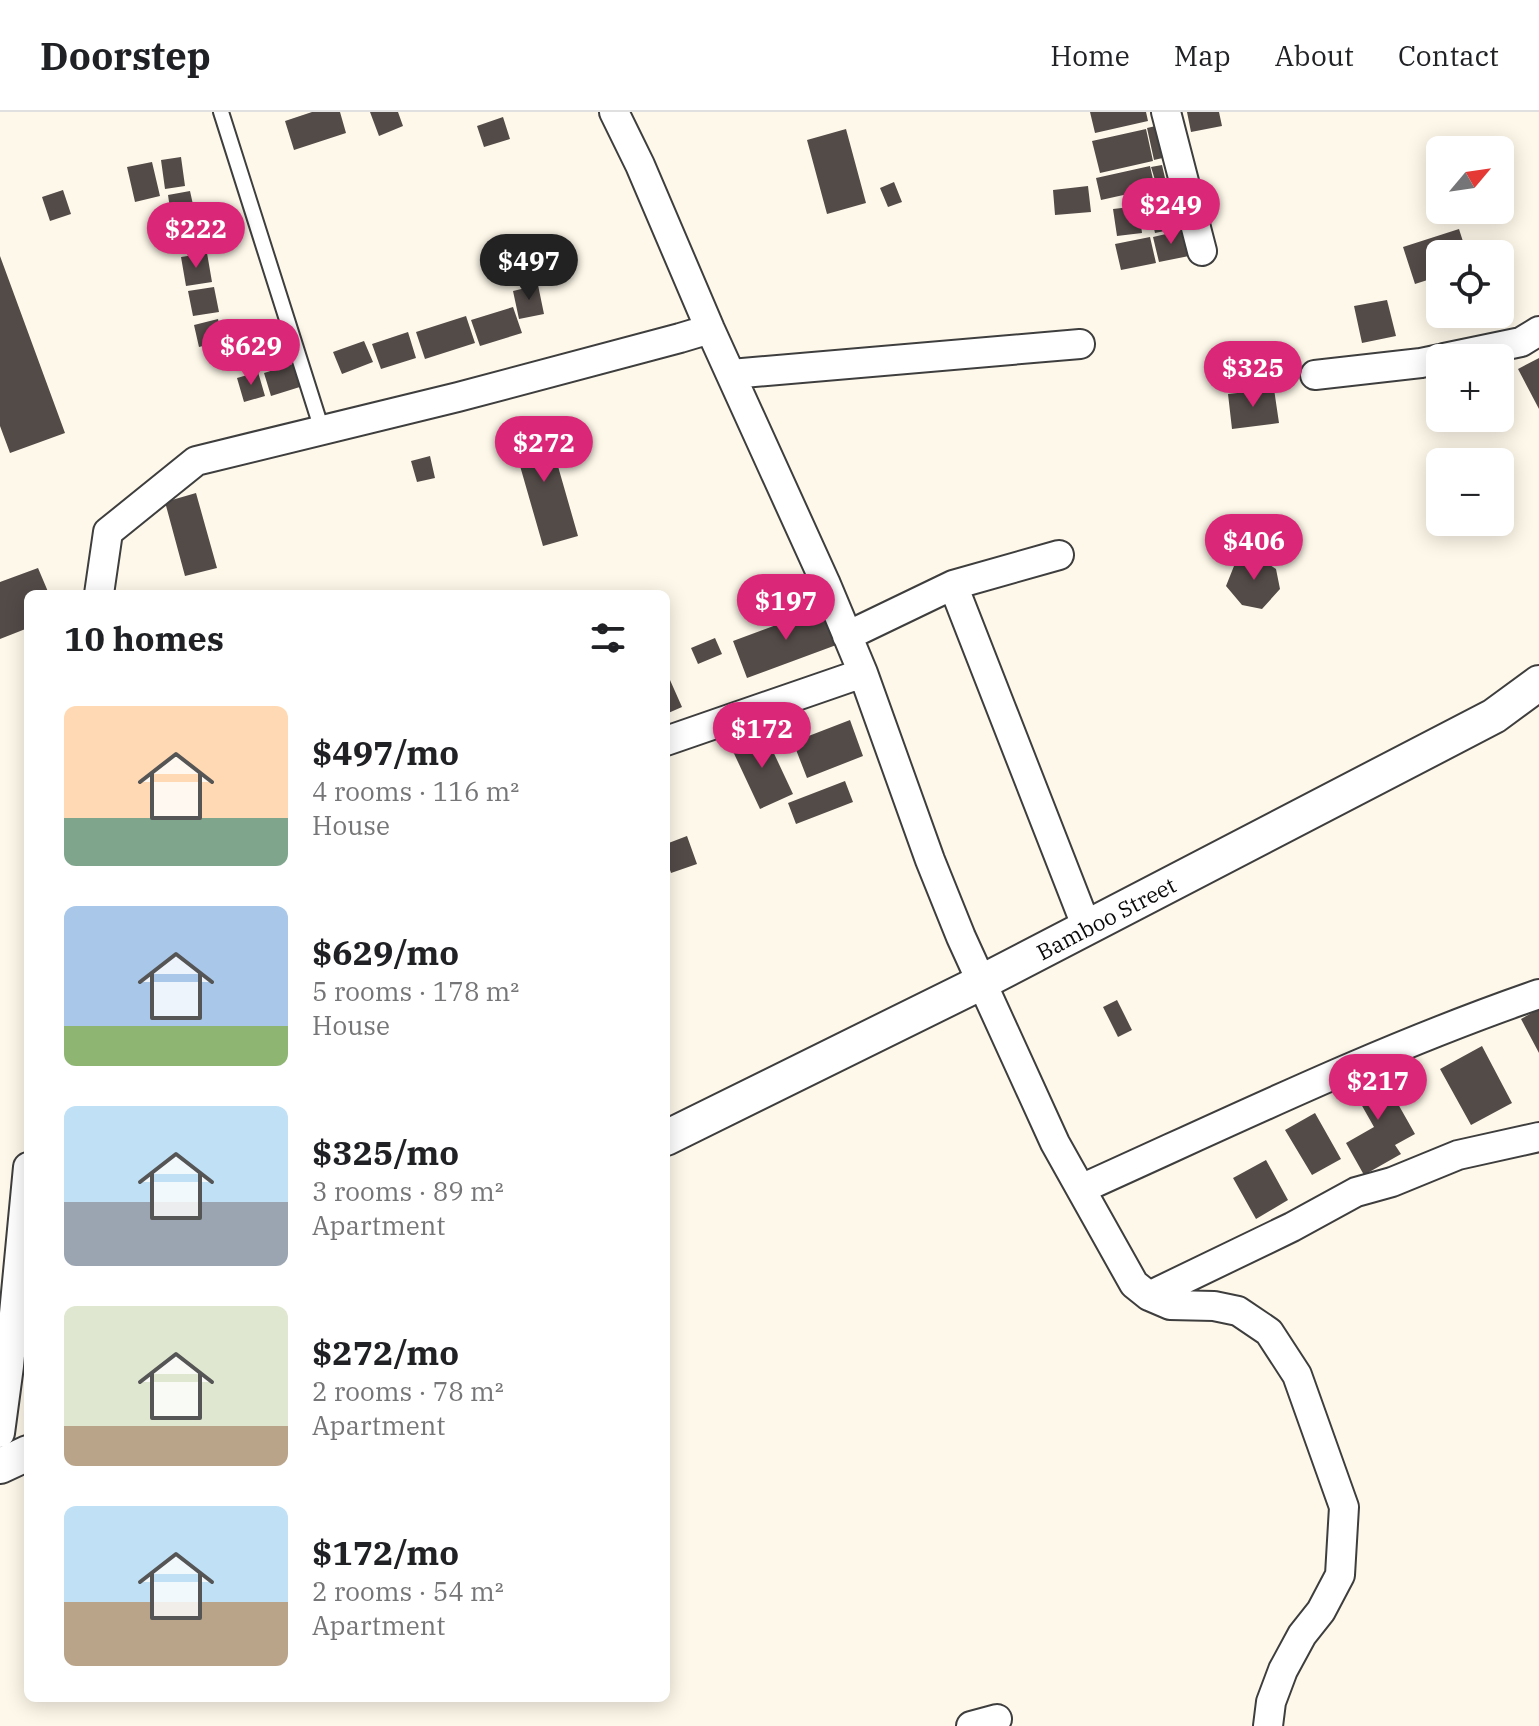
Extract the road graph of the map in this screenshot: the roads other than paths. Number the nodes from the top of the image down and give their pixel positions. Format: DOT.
graph roads {
  1 [pos="221,112"];
  2 [pos="614,112"];
  3 [pos="1166,112"];
  4 [pos="1202,251"];
  5 [pos="710,329"];
  6 [pos="1539,331"];
  7 [pos="1080,344"];
  8 [pos="1511,344"];
  9 [pos="1426,362"];
  10 [pos="731,374"];
  11 [pos="1315,375"];
  12 [pos="322,430"];
  13 [pos="1059,555"];
  14 [pos="953,585"];
  15 [pos="100,590"];
  16 [pos="847,636"];
  17 [pos="863,673"];
  18 [pos="1539,683"];
  19 [pos="670,740"];
  20 [pos="1087,928"];
  21 [pos="982,982"];
  22 [pos="1539,994"];
  23 [pos="670,1136"];
  24 [pos="1539,1137"];
  25 [pos="1081,1189"];
  26 [pos="24,1245"];
  27 [pos="1149,1296"];
  28 [pos="18,1363"];
  29 [pos="0,1433"];
  30 [pos="24,1455"];
  31 [pos="0,1466"];
  32 [pos="1268,1726"];
  1 -- 12 [label="lane"];
  2 -- 5 [label="street"];
  3 -- 4 [label="street"];
  5 -- 10 [label="street"];
  5 -- 12 [label="street"];
  6 -- 8 [label="street"];
  7 -- 10 [label="street"];
  9 -- 11 [label="street"];
  10 -- 16 [label="street"];
  12 -- 15 [label="street"];
  13 -- 14 [label="street"];
  14 -- 16 [label="street"];
  14 -- 20 [label="street"];
  16 -- 17 [label="street"];
  17 -- 19 [label="street"];
  17 -- 21 [label="street"];
  18 -- 20 [label="street, Bamboo Street"];
  20 -- 21 [label="street, Bamboo Street"];
  21 -- 23 [label="street, Bamboo Street"];
  21 -- 25 [label="street"];
  22 -- 25 [label="street"];
  24 -- 27 [label="street"];
  25 -- 27 [label="street"];
  26 -- 28 [label="street"];
  27 -- 32 [label="street"];
  28 -- 29 [label="street"];
  30 -- 31 [label="street"];
}
